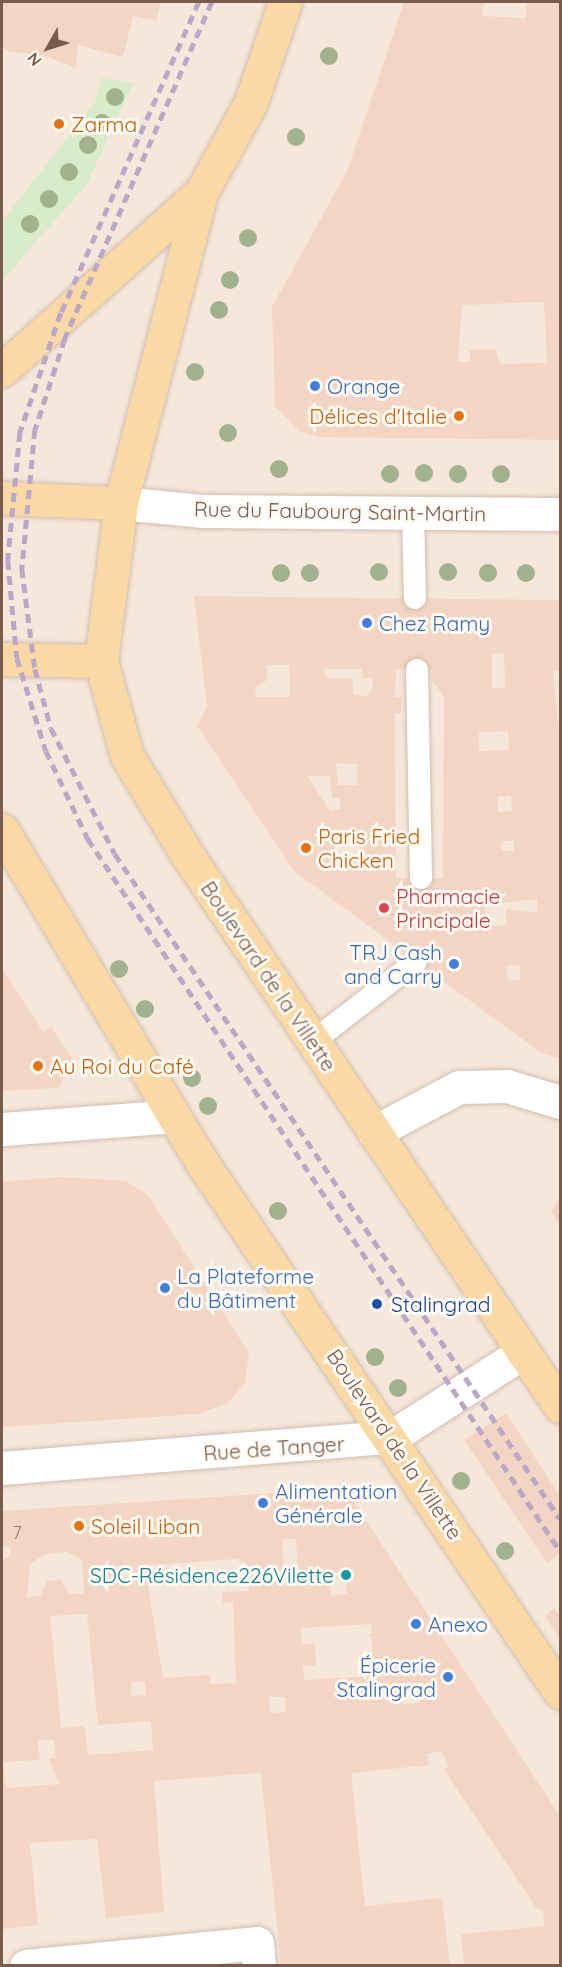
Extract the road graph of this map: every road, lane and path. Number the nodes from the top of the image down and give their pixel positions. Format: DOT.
graph roads {
  1 [pos="285,2"];
  2 [pos="201,193"];
  3 [pos="2,370"];
  4 [pos="2,498"];
  5 [pos="121,503"];
  6 [pos="413,512"];
  7 [pos="561,514"];
  8 [pos="415,598"];
  9 [pos="2,659"];
  10 [pos="101,661"];
  11 [pos="417,670"];
  12 [pos="2,830"];
  13 [pos="421,878"];
  14 [pos="416,962"];
  15 [pos="312,1042"];
  16 [pos="561,1102"];
  17 [pos="173,1116"];
  18 [pos="2,1129"];
  19 [pos="374,1132"];
  20 [pos="522,1353"];
  21 [pos="561,1406"];
  22 [pos="391,1437"];
  23 [pos="2,1467"];
  24 [pos="561,1692"];
  25 [pos="26,1965"];
  26 [pos="259,1965"];
  1 -- 2 [label="main road"];
  2 -- 3 [label="main road"];
  2 -- 5 [label="main road, Boulevard de la Villette"];
  4 -- 5 [label="main road"];
  5 -- 6 [label="street, Rue du Faubourg Saint-Martin"];
  5 -- 10 [label="main road, Boulevard de la Villette"];
  6 -- 7 [label="street, Rue du Faubourg Saint-Martin"];
  6 -- 8 [label="lane"];
  9 -- 10 [label="main road"];
  10 -- 15 [label="main road, Boulevard de la Villette"];
  11 -- 13 [label="lane"];
  12 -- 17 [label="main road, Boulevard de la Villette"];
  14 -- 15 [label="lane"];
  15 -- 19 [label="main road, Boulevard de la Villette"];
  16 -- 19 [label="street"];
  17 -- 18 [label="street"];
  17 -- 22 [label="main road, Boulevard de la Villette"];
  19 -- 20 [label="main road, Boulevard de la Villette"];
  20 -- 21 [label="main road, Boulevard de la Villette"];
  20 -- 22 [label="street, Rue de Tanger"];
  22 -- 23 [label="street, Rue de Tanger"];
  22 -- 24 [label="main road, Boulevard de la Villette"];
  25 -- 26 [label="street"];
}
